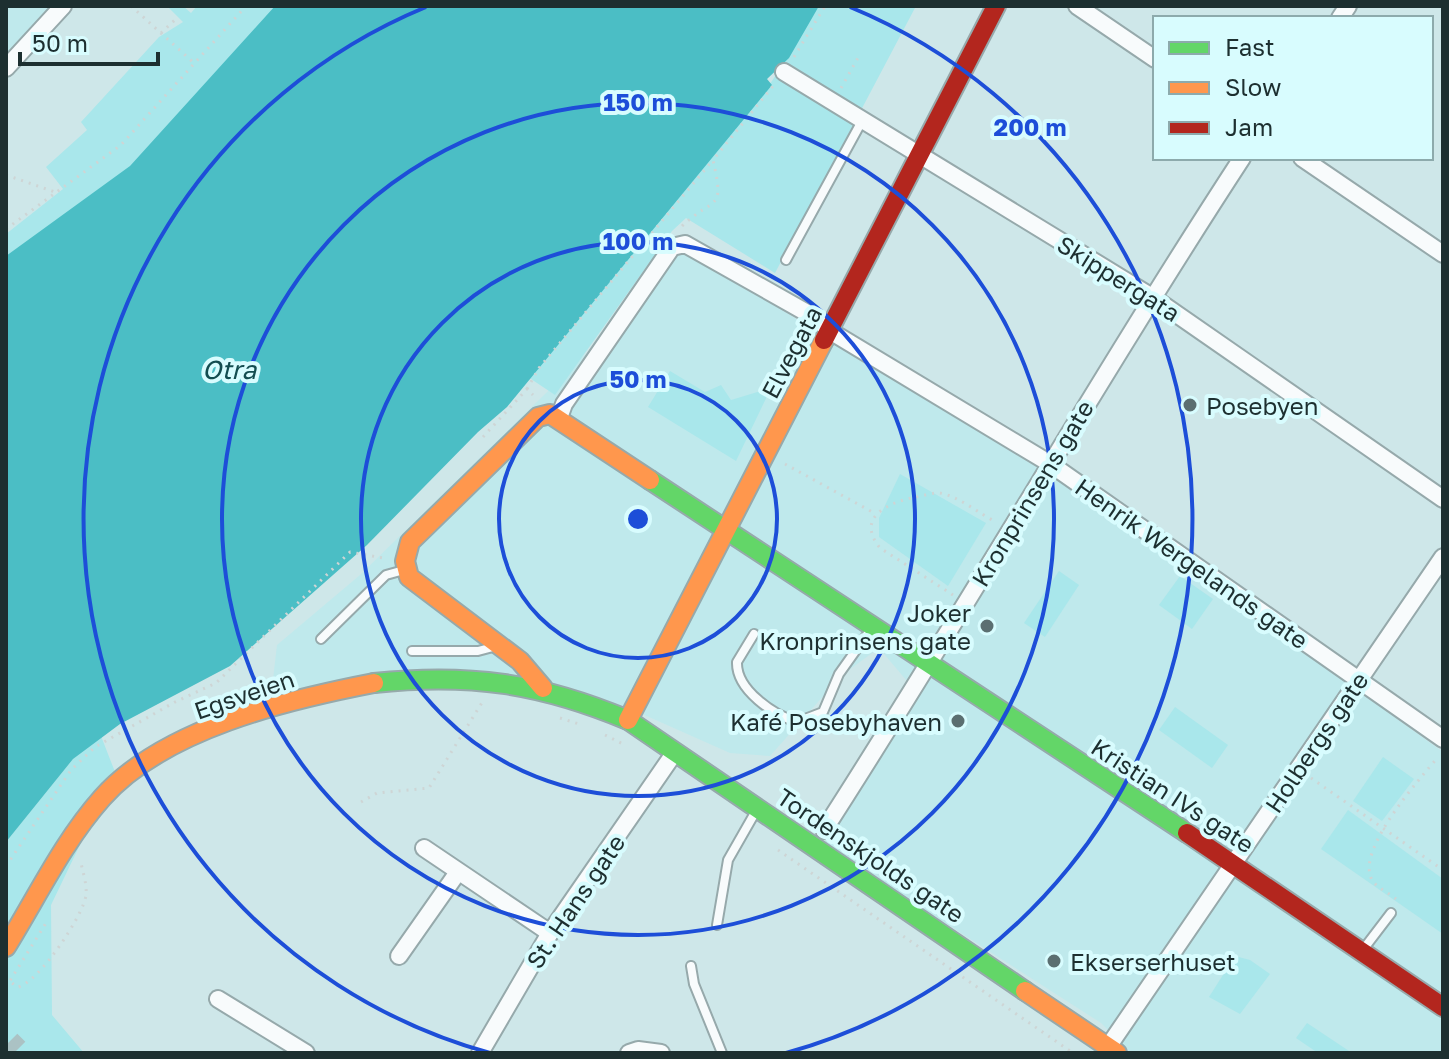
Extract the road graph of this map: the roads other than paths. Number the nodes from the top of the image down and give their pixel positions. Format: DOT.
graph roads {
  1 [pos="63,6"];
  2 [pos="996,6"];
  3 [pos="1077,6"];
  4 [pos="1153,58"];
  5 [pos="6,68"];
  6 [pos="784,72"];
  7 [pos="862,121"];
  8 [pos="919,153"];
  9 [pos="1241,160"];
  10 [pos="1305,160"];
  11 [pos="1443,254"];
  12 [pos="786,260"];
  13 [pos="1152,297"];
  14 [pos="816,318"];
  15 [pos="830,331"];
  16 [pos="559,418"];
  17 [pos="1049,463"];
  18 [pos="1443,499"];
  19 [pos="725,527"];
  20 [pos="1443,557"];
  21 [pos="405,565"];
  22 [pos="874,626"];
  23 [pos="754,634"];
  24 [pos="321,639"];
  25 [pos="497,645"];
  26 [pos="412,651"];
  27 [pos="931,664"];
  28 [pos="1358,680"];
  29 [pos="543,688"];
  30 [pos="593,703"];
  31 [pos="628,720"];
  32 [pos="1443,739"];
  33 [pos="675,752"];
  34 [pos="758,807"];
  35 [pos="824,830"];
  36 [pos="424,848"];
  37 [pos="1234,864"];
  38 [pos="458,872"];
  39 [pos="1391,913"];
  40 [pos="717,925"];
  41 [pos="550,933"];
  42 [pos="11,939"];
  43 [pos="1362,951"];
  44 [pos="399,956"];
  45 [pos="691,966"];
  46 [pos="218,999"];
  47 [pos="1443,1007"];
  48 [pos="1113,1050"];
  49 [pos="306,1053"];
  50 [pos="480,1053"];
  51 [pos="629,1053"];
  52 [pos="661,1053"];
  53 [pos="722,1053"];
  1 -- 5 [label="street"];
  2 -- 8 [label="street, Elvegata"];
  3 -- 4 [label="street"];
  6 -- 7 [label="street, Skippergata"];
  7 -- 8 [label="street, Skippergata"];
  7 -- 12 [label="lane"];
  8 -- 13 [label="street, Skippergata"];
  8 -- 15 [label="street, Elvegata"];
  9 -- 13 [label="street, Kronprinsens gate"];
  10 -- 11 [label="street"];
  13 -- 17 [label="street, Kronprinsens gate"];
  13 -- 18 [label="street, Skippergata"];
  14 -- 15 [label="street, Henrik Wergelands gate"];
  14 -- 16 [label="street, Elvegata"];
  15 -- 17 [label="street, Henrik Wergelands gate"];
  15 -- 19 [label="street, Elvegata"];
  16 -- 19 [label="street, Kristian IVs gate"];
  16 -- 21 [label="street"];
  17 -- 27 [label="street, Kronprinsens gate"];
  17 -- 28 [label="street, Henrik Wergelands gate"];
  19 -- 22 [label="street, Kristian IVs gate"];
  19 -- 31 [label="street, Elvegata"];
  20 -- 28 [label="street, Holbergs gate"];
  21 -- 24 [label="lane"];
  21 -- 25 [label="street"];
  22 -- 23 [label="lane"];
  22 -- 27 [label="street, Kristian IVs gate"];
  25 -- 26 [label="lane"];
  25 -- 29 [label="street"];
  27 -- 35 [label="street, Kronprinsens gate"];
  27 -- 37 [label="street, Kristian IVs gate"];
  28 -- 32 [label="street, Henrik Wergelands gate"];
  28 -- 37 [label="street, Holbergs gate"];
  29 -- 30 [label="street, Egsveien"];
  29 -- 42 [label="street, Egsveien"];
  30 -- 31 [label="street, Tordenskjolds gate"];
  31 -- 33 [label="street, Tordenskjolds gate"];
  33 -- 34 [label="street, Tordenskjolds gate"];
  33 -- 41 [label="street, St. Hans gate"];
  34 -- 40 [label="lane"];
  34 -- 48 [label="street, Tordenskjolds gate"];
  36 -- 38 [label="street"];
  37 -- 43 [label="street, Kristian IVs gate"];
  37 -- 48 [label="street, Holbergs gate"];
  38 -- 41 [label="street"];
  38 -- 44 [label="street"];
  39 -- 43 [label="lane"];
  41 -- 50 [label="street, St. Hans gate"];
  43 -- 47 [label="street, Kristian IVs gate"];
  45 -- 53 [label="lane"];
  46 -- 49 [label="street"];
  51 -- 52 [label="street"];
}
